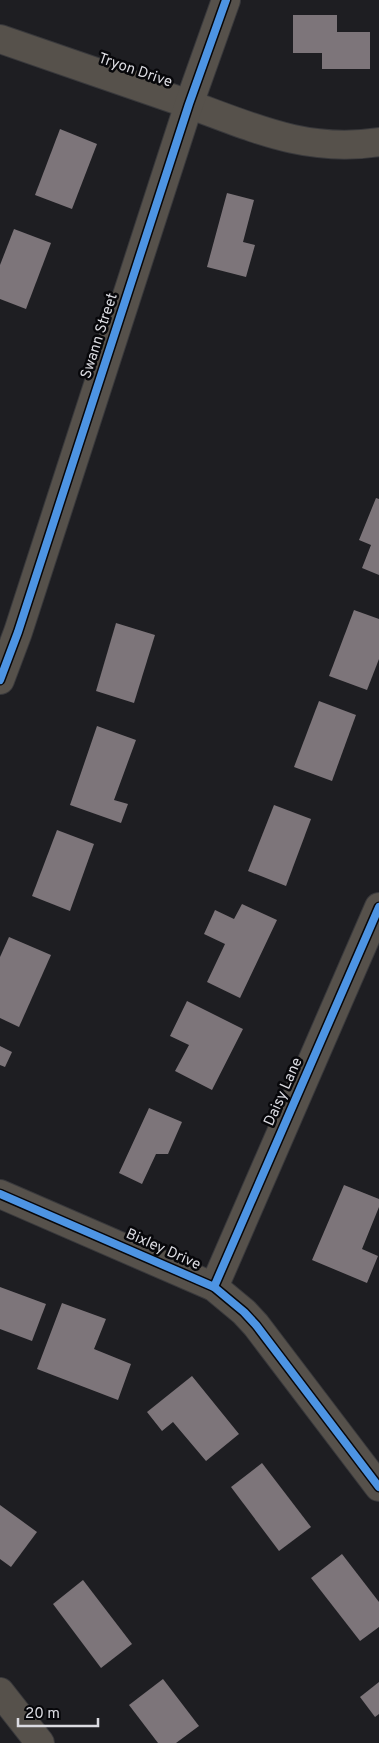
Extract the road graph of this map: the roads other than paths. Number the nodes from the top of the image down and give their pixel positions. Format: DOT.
graph roads {
  1 [pos="226,0"];
  2 [pos="0,39"];
  3 [pos="189,104"];
  4 [pos="379,142"];
  5 [pos="0,680"];
  6 [pos="379,907"];
  7 [pos="374,935"];
  8 [pos="0,1194"];
  9 [pos="214,1287"];
  10 [pos="379,1487"];
  11 [pos="0,1692"];
  12 [pos="40,1743"];
  1 -- 3 [label="street, Swann Street"];
  2 -- 3 [label="street, Tryon Drive"];
  3 -- 4 [label="street, Tryon Drive"];
  3 -- 5 [label="street, Swann Street"];
  6 -- 7 [label="street, Daisy Lane"];
  7 -- 9 [label="street, Daisy Lane"];
  8 -- 9 [label="street, Bixley Drive"];
  9 -- 10 [label="street, Bixley Drive"];
  11 -- 12 [label="street"];
}
